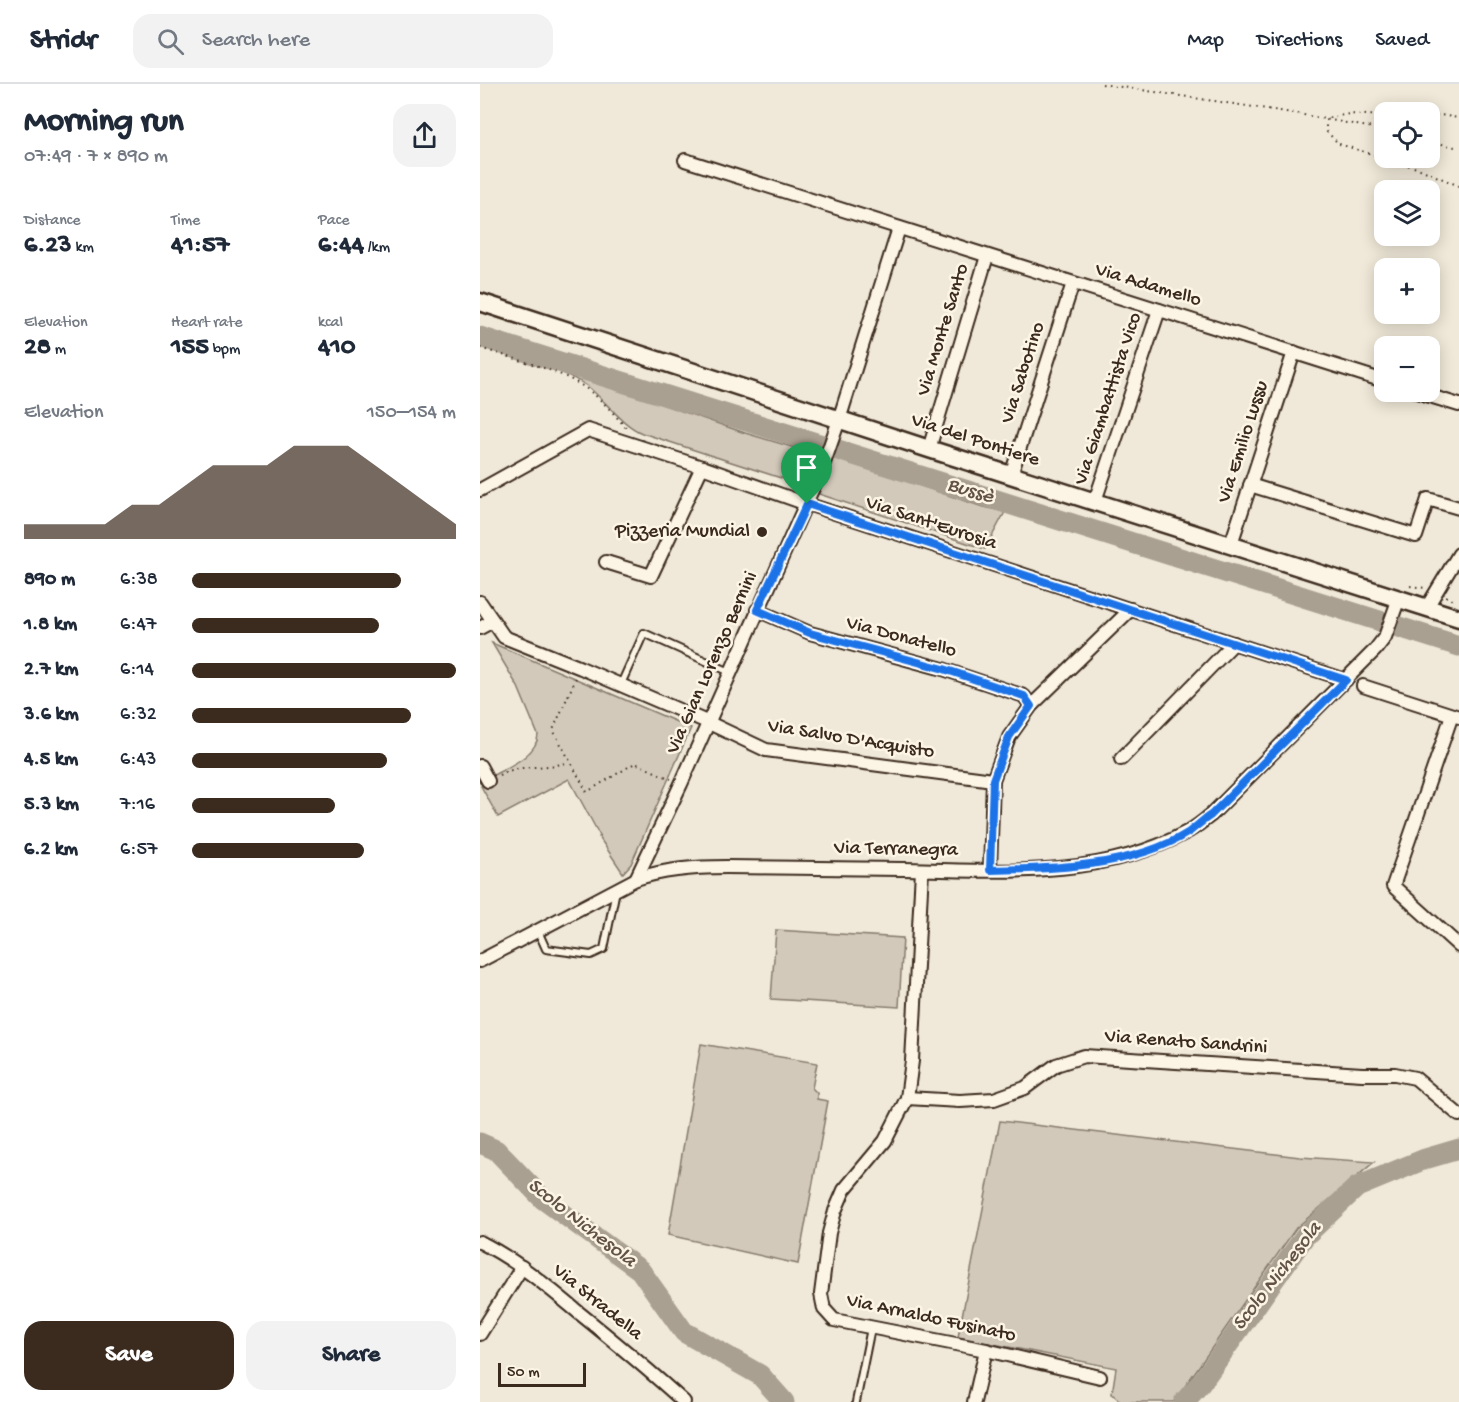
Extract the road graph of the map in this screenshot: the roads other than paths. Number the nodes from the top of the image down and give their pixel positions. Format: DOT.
graph roads {
  1 [pos="685,160"];
  2 [pos="899,228"];
  3 [pos="987,256"];
  4 [pos="1074,283"];
  5 [pos="480,302"];
  6 [pos="1159,310"];
  7 [pos="1294,352"];
  8 [pos="1374,378"];
  9 [pos="1440,399"];
  10 [pos="1459,405"];
  11 [pos="838,423"];
  12 [pos="929,449"];
  13 [pos="702,467"];
  14 [pos="1011,475"];
  15 [pos="1250,485"];
  16 [pos="480,490"];
  17 [pos="1095,501"];
  18 [pos="807,504"];
  19 [pos="1459,508"];
  20 [pos="1231,544"];
  21 [pos="1459,554"];
  22 [pos="606,562"];
  23 [pos="480,602"];
  24 [pos="1397,603"];
  25 [pos="1427,607"];
  26 [pos="1131,609"];
  27 [pos="757,610"];
  28 [pos="1459,618"];
  29 [pos="492,621"];
  30 [pos="480,628"];
  31 [pos="1234,643"];
  32 [pos="730,672"];
  33 [pos="1346,680"];
  34 [pos="621,684"];
  35 [pos="1363,686"];
  36 [pos="1031,706"];
  37 [pos="1456,716"];
  38 [pos="707,722"];
  39 [pos="1121,759"];
  40 [pos="480,766"];
  41 [pos="993,780"];
  42 [pos="488,781"];
  43 [pos="922,870"];
  44 [pos="990,870"];
  45 [pos="636,879"];
  46 [pos="616,889"];
  47 [pos="537,929"];
  48 [pos="1459,946"];
  49 [pos="480,961"];
  50 [pos="907,1098"];
  51 [pos="1459,1115"];
  52 [pos="480,1242"];
  53 [pos="522,1267"];
  54 [pos="871,1328"];
  55 [pos="480,1334"];
  56 [pos="986,1350"];
  57 [pos="1100,1377"];
  58 [pos="684,1402"];
  59 [pos="856,1402"];
  60 [pos="974,1402"];
  1 -- 2 [label="street, Via Adamello"];
  2 -- 3 [label="street, Via Adamello"];
  2 -- 11 [label="street"];
  3 -- 4 [label="street, Via Adamello"];
  3 -- 12 [label="street, Via Monte Santo"];
  4 -- 6 [label="street, Via Adamello"];
  4 -- 14 [label="street, Via Sabotino"];
  5 -- 11 [label="main road, Via del Pontiere"];
  6 -- 7 [label="street, Via Adamello"];
  6 -- 17 [label="street, Via Giambattista Vico"];
  7 -- 8 [label="street, Via Adamello"];
  7 -- 15 [label="street, Via Emilio Lussu"];
  9 -- 10 [label="street"];
  11 -- 12 [label="main road, Via del Pontiere"];
  11 -- 18 [label="street, Via Gian Lorenzo Bernini"];
  12 -- 14 [label="main road, Via del Pontiere"];
  13 -- 16 [label="street, Via Sant'Eurosia"];
  13 -- 18 [label="street, Via Sant'Eurosia"];
  13 -- 22 [label="street"];
  14 -- 17 [label="main road, Via del Pontiere"];
  15 -- 19 [label="street"];
  15 -- 20 [label="street, Via Emilio Lussu"];
  17 -- 20 [label="main road, Via del Pontiere"];
  18 -- 26 [label="street, Via Sant'Eurosia"];
  18 -- 27 [label="street, Via Gian Lorenzo Bernini"];
  20 -- 24 [label="main road, Via del Pontiere"];
  21 -- 25 [label="street"];
  23 -- 29 [label="street"];
  24 -- 25 [label="main road, Via del Pontiere"];
  24 -- 33 [label="street, Via Terranegra"];
  25 -- 28 [label="main road, Via del Pontiere"];
  26 -- 31 [label="street, Via Sant'Eurosia"];
  26 -- 36 [label="street"];
  27 -- 32 [label="street, Via Gian Lorenzo Bernini"];
  27 -- 36 [label="street, Via Donatello"];
  29 -- 30 [label="street"];
  29 -- 34 [label="street"];
  31 -- 33 [label="street, Via Sant'Eurosia"];
  31 -- 39 [label="street"];
  32 -- 34 [label="lane"];
  32 -- 38 [label="street, Via Gian Lorenzo Bernini"];
  33 -- 44 [label="street, Via Terranegra"];
  34 -- 38 [label="street"];
  35 -- 37 [label="street"];
  36 -- 41 [label="street"];
  37 -- 48 [label="street"];
  38 -- 41 [label="street, Via Salvo D'Acquisto"];
  38 -- 45 [label="street, Via Gian Lorenzo Bernini"];
  40 -- 42 [label="street"];
  41 -- 44 [label="street"];
  43 -- 44 [label="street, Via Terranegra"];
  43 -- 45 [label="street, Via Terranegra"];
  43 -- 50 [label="street, Via Arnaldo Fusinato"];
  45 -- 46 [label="street, Via Terranegra"];
  46 -- 47 [label="street, Via Terranegra"];
  46 -- 47 [label="lane"];
  47 -- 49 [label="street, Via Terranegra"];
  50 -- 51 [label="street, Via Renato Sandrini"];
  50 -- 54 [label="street, Via Arnaldo Fusinato"];
  52 -- 53 [label="street, Via Stradella"];
  53 -- 55 [label="street"];
  53 -- 58 [label="street, Via Stradella"];
  54 -- 56 [label="street, Via Arnaldo Fusinato"];
  54 -- 59 [label="lane"];
  56 -- 57 [label="street, Via Arnaldo Fusinato"];
  56 -- 60 [label="street"];
}
